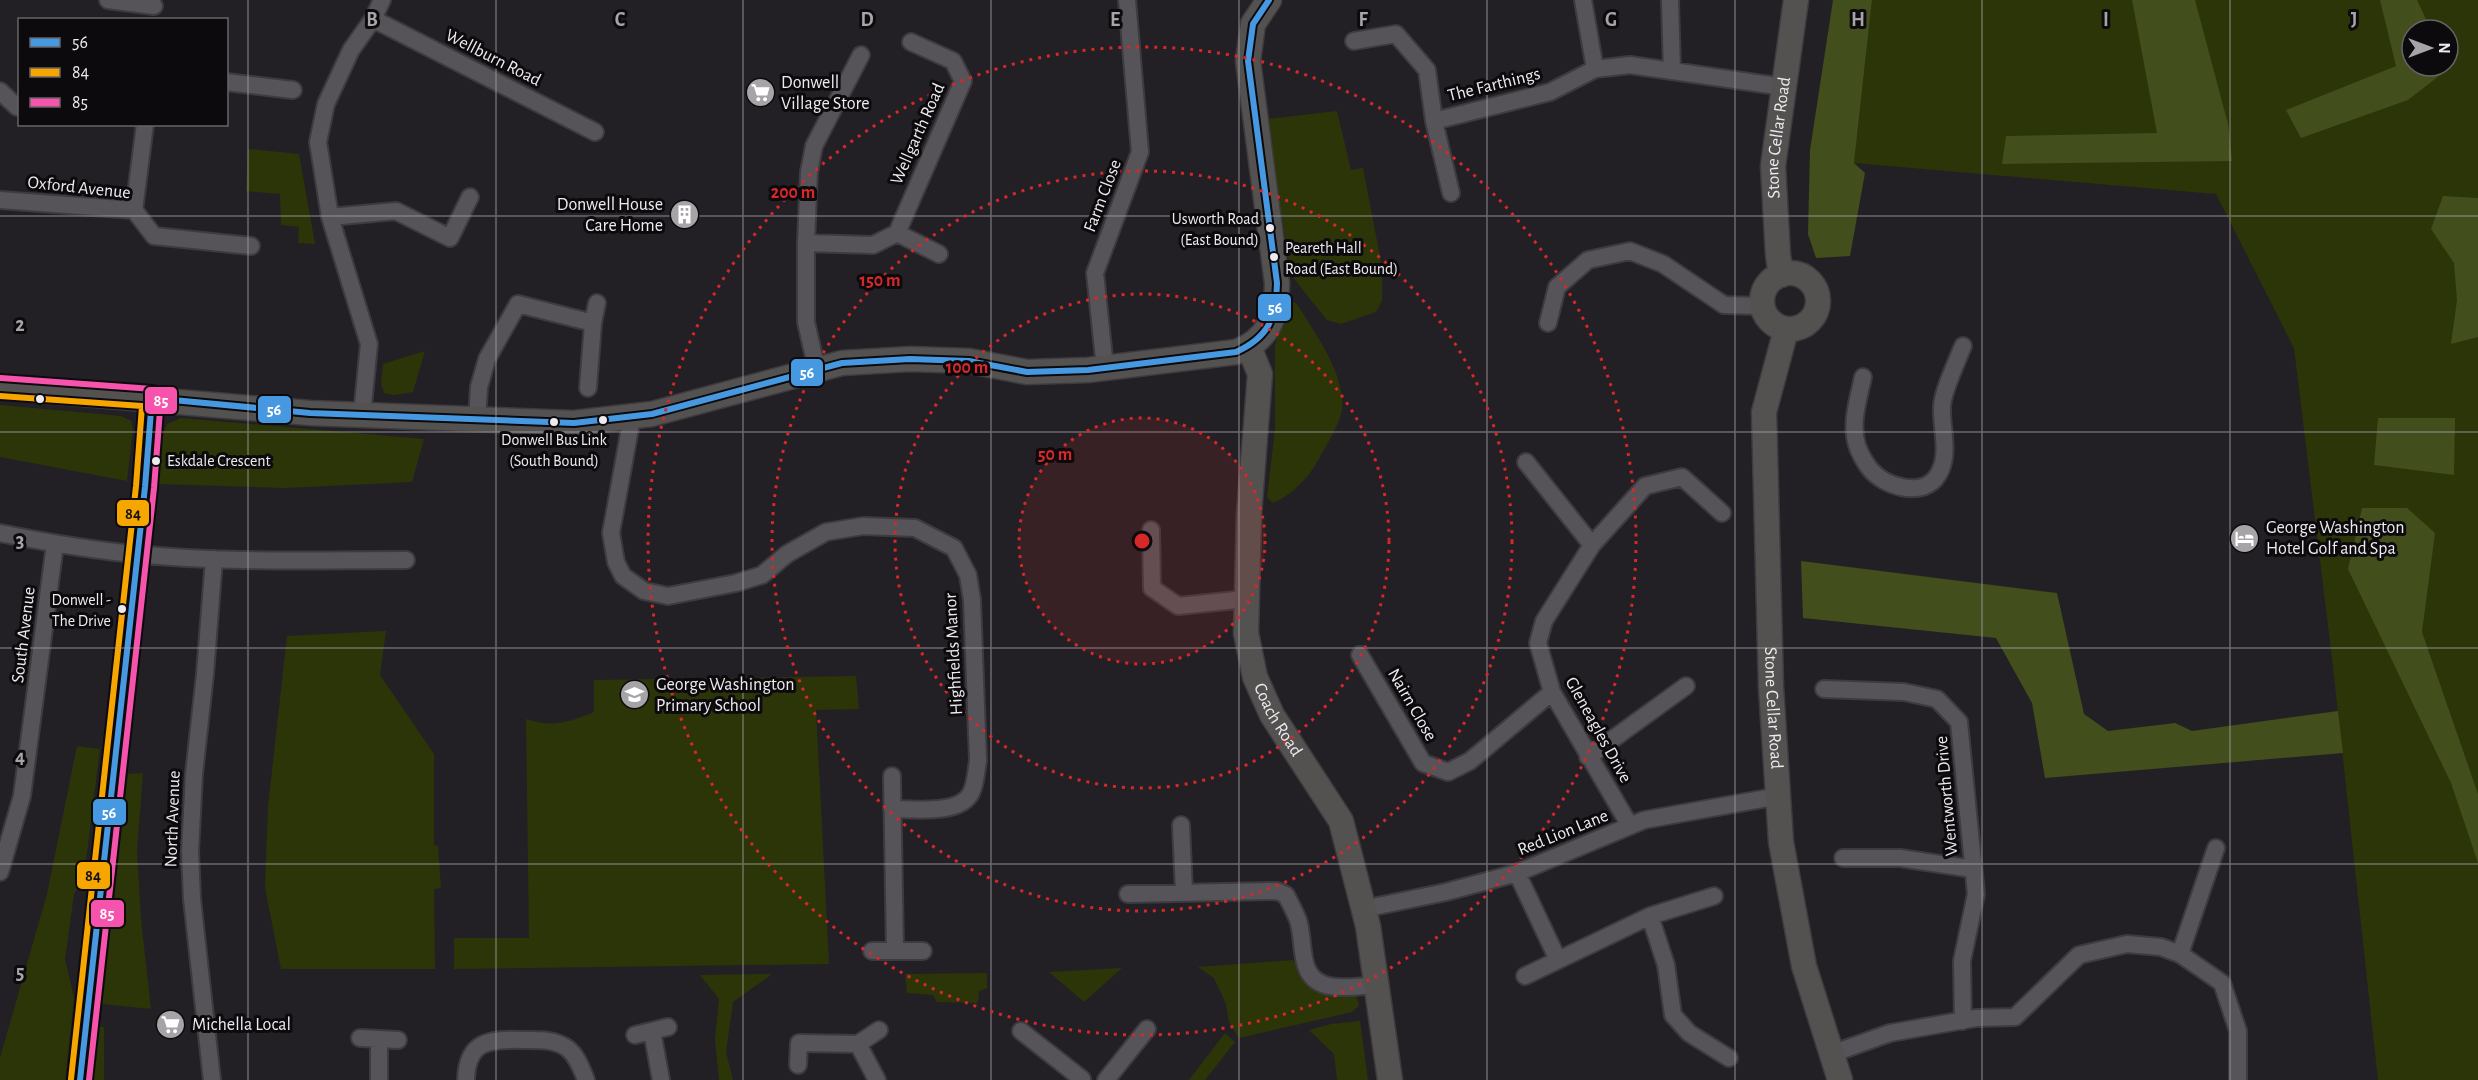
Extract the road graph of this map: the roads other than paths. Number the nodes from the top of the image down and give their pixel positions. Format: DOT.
graph roads {
  1 [pos="108,0"];
  2 [pos="382,0"];
  3 [pos="1127,0"];
  4 [pos="1269,0"];
  5 [pos="1583,0"];
  6 [pos="1670,0"];
  7 [pos="1796,0"];
  8 [pos="154,8"];
  9 [pos="373,19"];
  10 [pos="1354,41"];
  11 [pos="911,42"];
  12 [pos="861,55"];
  13 [pos="1595,69"];
  14 [pos="1672,71"];
  15 [pos="228,82"];
  16 [pos="1784,87"];
  17 [pos="293,90"];
  18 [pos="0,91"];
  19 [pos="17,107"];
  20 [pos="1434,121"];
  21 [pos="145,126"];
  22 [pos="595,132"];
  23 [pos="1451,192"];
  24 [pos="470,197"];
  25 [pos="0,200"];
  26 [pos="134,210"];
  27 [pos="330,217"];
  28 [pos="897,233"];
  29 [pos="806,243"];
  30 [pos="251,246"];
  31 [pos="939,254"];
  32 [pos="1781,275"];
  33 [pos="597,303"];
  34 [pos="1761,306"];
  35 [pos="593,323"];
  36 [pos="1548,323"];
  37 [pos="1786,330"];
  38 [pos="1963,346"];
  39 [pos="1249,347"];
  40 [pos="1105,368"];
  41 [pos="817,370"];
  42 [pos="1863,377"];
  43 [pos="0,387"];
  44 [pos="588,388"];
  45 [pos="152,399"];
  46 [pos="362,415"];
  47 [pos="632,417"];
  48 [pos="477,420"];
  49 [pos="1526,462"];
  50 [pos="1722,513"];
  51 [pos="1151,530"];
  52 [pos="0,533"];
  53 [pos="55,544"];
  54 [pos="1592,545"];
  55 [pos="136,554"];
  56 [pos="214,559"];
  57 [pos="406,560"];
  58 [pos="1246,599"];
  59 [pos="1360,655"];
  60 [pos="1686,686"];
  61 [pos="1824,689"];
  62 [pos="1552,692"];
  63 [pos="1588,757"];
  64 [pos="892,776"];
  65 [pos="1779,796"];
  66 [pos="892,809"];
  67 [pos="1181,825"];
  68 [pos="1630,826"];
  69 [pos="2216,848"];
  70 [pos="1843,858"];
  71 [pos="1973,869"];
  72 [pos="0,872"];
  73 [pos="1517,873"];
  74 [pos="1184,892"];
  75 [pos="1128,894"];
  76 [pos="1714,896"];
  77 [pos="1363,909"];
  78 [pos="1650,916"];
  79 [pos="872,951"];
  80 [pos="896,951"];
  81 [pos="924,951"];
  82 [pos="2180,954"];
  83 [pos="1558,960"];
  84 [pos="1525,976"];
  85 [pos="1376,985"];
  86 [pos="1963,1020"];
  87 [pos="668,1027"];
  88 [pos="879,1030"];
  89 [pos="1148,1030"];
  90 [pos="652,1031"];
  91 [pos="1021,1031"];
  92 [pos="635,1035"];
  93 [pos="360,1038"];
  94 [pos="379,1039"];
  95 [pos="398,1040"];
  96 [pos="858,1044"];
  97 [pos="1830,1054"];
  98 [pos="1729,1058"];
  99 [pos="798,1065"];
  100 [pos="80,1080"];
  101 [pos="212,1080"];
  102 [pos="379,1080"];
  103 [pos="465,1080"];
  104 [pos="586,1080"];
  105 [pos="661,1080"];
  106 [pos="877,1080"];
  107 [pos="1084,1080"];
  108 [pos="1106,1080"];
  109 [pos="1390,1080"];
  110 [pos="1840,1080"];
  111 [pos="2238,1080"];
  1 -- 8 [label="street"];
  2 -- 9 [label="street"];
  3 -- 40 [label="street, Farm Close"];
  4 -- 39 [label="street"];
  5 -- 13 [label="street"];
  6 -- 14 [label="street"];
  7 -- 16 [label="street, Stone Cellar Road"];
  9 -- 22 [label="street, Wellburn Road"];
  9 -- 27 [label="street"];
  10 -- 20 [label="street, The Farthings"];
  11 -- 28 [label="street, Wellgarth Road"];
  12 -- 29 [label="street"];
  13 -- 14 [label="street, The Farthings"];
  13 -- 20 [label="street, The Farthings"];
  14 -- 16 [label="street, The Farthings"];
  15 -- 17 [label="street"];
  16 -- 32 [label="street, Stone Cellar Road"];
  18 -- 19 [label="street"];
  20 -- 23 [label="street, The Farthings"];
  21 -- 26 [label="street"];
  24 -- 27 [label="street"];
  25 -- 26 [label="street, Oxford Avenue"];
  26 -- 30 [label="street, Oxford Avenue"];
  27 -- 46 [label="street"];
  28 -- 29 [label="street"];
  28 -- 31 [label="street"];
  29 -- 41 [label="street"];
  32 -- 34 [label="street"];
  32 -- 37 [label="street"];
  33 -- 35 [label="street"];
  34 -- 36 [label="street"];
  34 -- 37 [label="street"];
  35 -- 44 [label="street"];
  35 -- 48 [label="street"];
  37 -- 65 [label="street, Stone Cellar Road"];
  38 -- 42 [label="street"];
  39 -- 40 [label="street"];
  39 -- 58 [label="street, Coach Road"];
  40 -- 41 [label="street"];
  41 -- 47 [label="street"];
  43 -- 45 [label="street"];
  45 -- 46 [label="street"];
  45 -- 55 [label="street"];
  46 -- 48 [label="street"];
  47 -- 48 [label="street"];
  47 -- 66 [label="street, Highfields Manor"];
  49 -- 54 [label="street"];
  50 -- 54 [label="street, Gleneagles Drive"];
  51 -- 58 [label="street"];
  52 -- 53 [label="street"];
  53 -- 55 [label="street"];
  53 -- 72 [label="street, South Avenue"];
  54 -- 62 [label="street, Gleneagles Drive"];
  55 -- 56 [label="street"];
  55 -- 100 [label="street"];
  56 -- 57 [label="street"];
  56 -- 101 [label="street, North Avenue"];
  58 -- 77 [label="street, Coach Road"];
  59 -- 62 [label="street, Nairn Close"];
  60 -- 63 [label="street"];
  61 -- 71 [label="street, Wentworth Drive"];
  62 -- 63 [label="street, Gleneagles Drive"];
  63 -- 68 [label="street, Gleneagles Drive"];
  64 -- 66 [label="street"];
  65 -- 68 [label="street, Red Lion Lane"];
  65 -- 97 [label="street, Stone Cellar Road"];
  66 -- 80 [label="street"];
  67 -- 74 [label="street"];
  68 -- 73 [label="street, Red Lion Lane"];
  69 -- 82 [label="street"];
  70 -- 71 [label="street, Wentworth Drive"];
  71 -- 86 [label="street, Wentworth Drive"];
  73 -- 77 [label="street, Red Lion Lane"];
  73 -- 83 [label="street"];
  74 -- 75 [label="street"];
  74 -- 85 [label="street"];
  76 -- 78 [label="street"];
  77 -- 85 [label="street, Coach Road"];
  78 -- 83 [label="street"];
  78 -- 98 [label="street"];
  79 -- 80 [label="street"];
  80 -- 81 [label="street"];
  82 -- 86 [label="street"];
  82 -- 111 [label="street"];
  83 -- 84 [label="street"];
  85 -- 109 [label="street, Coach Road"];
  86 -- 97 [label="street"];
  87 -- 90 [label="street"];
  88 -- 96 [label="street"];
  89 -- 108 [label="street"];
  90 -- 92 [label="street"];
  90 -- 105 [label="street"];
  91 -- 107 [label="street"];
  93 -- 94 [label="street"];
  94 -- 95 [label="street"];
  94 -- 102 [label="street"];
  96 -- 99 [label="street"];
  96 -- 106 [label="street"];
  97 -- 110 [label="street, Stone Cellar Road"];
  103 -- 104 [label="street"];
}
